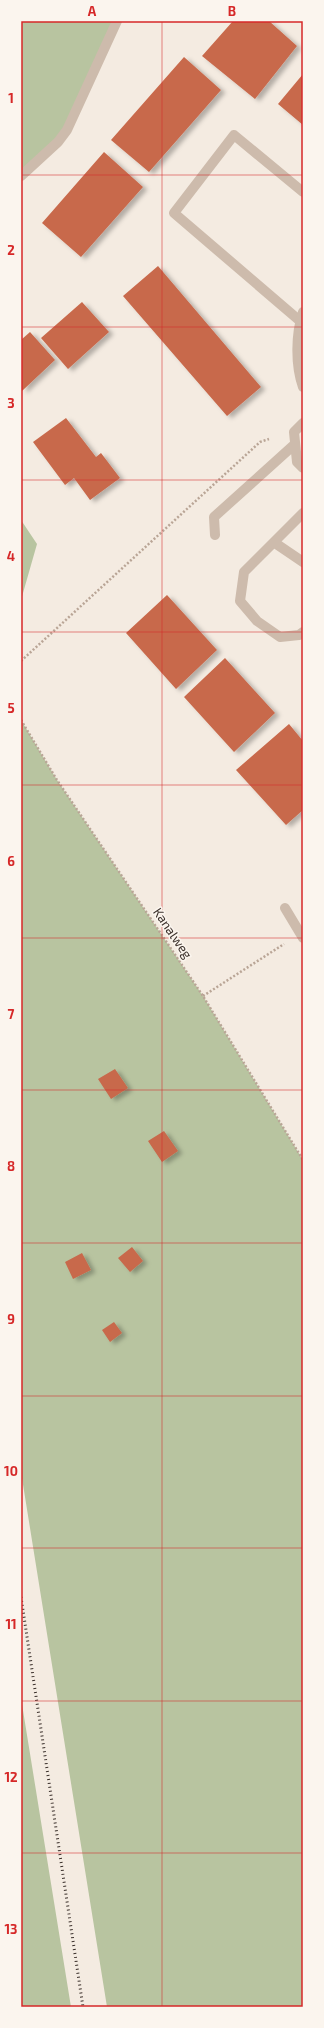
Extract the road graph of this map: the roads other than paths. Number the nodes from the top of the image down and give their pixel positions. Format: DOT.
graph roads {
  1 [pos="117,21"];
  2 [pos="21,176"];
  3 [pos="303,192"];
  4 [pos="302,316"];
  5 [pos="303,386"];
  6 [pos="303,423"];
  7 [pos="295,444"];
  8 [pos="303,468"];
  9 [pos="303,513"];
  10 [pos="215,534"];
  11 [pos="275,542"];
  12 [pos="303,562"];
  13 [pos="303,632"];
  14 [pos="285,908"];
  15 [pos="302,936"];
  1 -- 2 [label="street"];
  3 -- 4 [label="street"];
  4 -- 5 [label="street"];
  6 -- 7 [label="street"];
  7 -- 8 [label="street"];
  7 -- 10 [label="street"];
  9 -- 11 [label="street"];
  11 -- 12 [label="street"];
  11 -- 13 [label="street"];
  14 -- 15 [label="street"];
}
